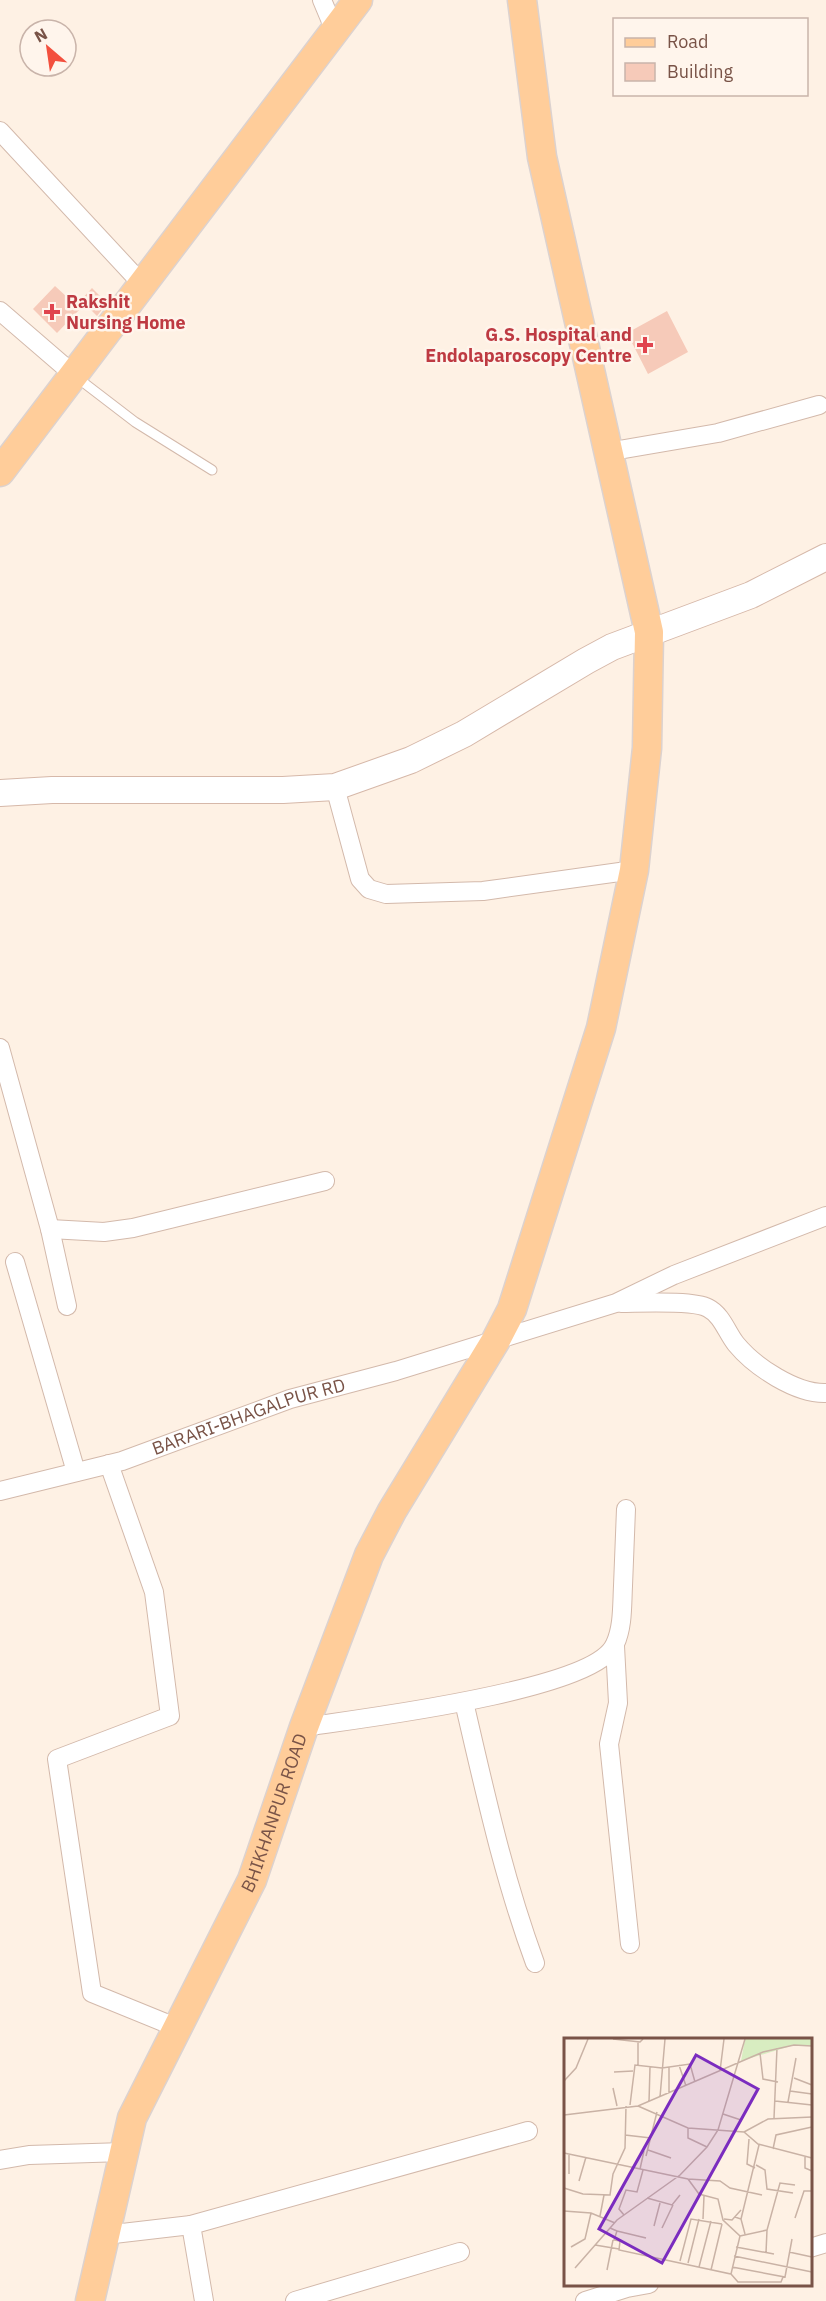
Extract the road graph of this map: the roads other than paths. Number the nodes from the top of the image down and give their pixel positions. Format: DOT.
graph roads {
  1 [pos="322,0"];
  2 [pos="358,0"];
  3 [pos="522,0"];
  4 [pos="334,31"];
  5 [pos="0,131"];
  6 [pos="142,284"];
  7 [pos="0,311"];
  8 [pos="73,374"];
  9 [pos="819,405"];
  10 [pos="607,452"];
  11 [pos="212,470"];
  12 [pos="0,472"];
  13 [pos="826,557"];
  14 [pos="648,632"];
  15 [pos="335,787"];
  16 [pos="0,793"];
  17 [pos="634,870"];
  18 [pos="0,1048"];
  19 [pos="6,1093"];
  20 [pos="325,1181"];
  21 [pos="826,1216"];
  22 [pos="50,1229"];
  23 [pos="15,1262"];
  24 [pos="616,1303"];
  25 [pos="67,1306"];
  26 [pos="496,1340"];
  27 [pos="826,1393"];
  28 [pos="109,1464"];
  29 [pos="76,1472"];
  30 [pos="0,1491"];
  31 [pos="626,1509"];
  32 [pos="615,1646"];
  33 [pos="464,1702"];
  34 [pos="304,1727"];
  35 [pos="630,1944"];
  36 [pos="534,1963"];
  37 [pos="178,2028"];
  38 [pos="528,2132"];
  39 [pos="124,2152"];
  40 [pos="0,2160"];
  41 [pos="191,2224"];
  42 [pos="105,2235"];
  43 [pos="826,2242"];
  44 [pos="811,2248"];
  45 [pos="460,2252"];
  46 [pos="638,2286"];
  47 [pos="90,2301"];
  48 [pos="204,2301"];
  49 [pos="295,2301"];
  50 [pos="585,2301"];
  1 -- 4 [label="street"];
  2 -- 4 [label="main road"];
  3 -- 10 [label="main road, BHIKHANPUR ROAD"];
  4 -- 6 [label="main road"];
  5 -- 6 [label="street"];
  6 -- 8 [label="main road"];
  7 -- 8 [label="street"];
  8 -- 11 [label="lane"];
  8 -- 12 [label="main road"];
  9 -- 10 [label="street"];
  10 -- 14 [label="main road, BHIKHANPUR ROAD"];
  13 -- 14 [label="street"];
  14 -- 15 [label="street"];
  14 -- 17 [label="main road, BHIKHANPUR ROAD"];
  15 -- 16 [label="street"];
  15 -- 17 [label="street"];
  17 -- 26 [label="main road, BHIKHANPUR ROAD"];
  18 -- 19 [label="street"];
  19 -- 22 [label="street"];
  20 -- 22 [label="street"];
  21 -- 24 [label="street"];
  22 -- 25 [label="street"];
  23 -- 29 [label="street"];
  24 -- 26 [label="street, BARARI-BHAGALPUR RD"];
  24 -- 27 [label="street"];
  26 -- 28 [label="street, BARARI-BHAGALPUR RD"];
  26 -- 34 [label="main road, BHIKHANPUR ROAD"];
  28 -- 29 [label="street, BARARI-BHAGALPUR RD"];
  28 -- 37 [label="street"];
  29 -- 30 [label="street, BARARI-BHAGALPUR RD"];
  31 -- 32 [label="street"];
  32 -- 33 [label="street"];
  32 -- 35 [label="street"];
  33 -- 34 [label="street"];
  33 -- 36 [label="street"];
  34 -- 37 [label="main road, BHIKHANPUR ROAD"];
  37 -- 39 [label="main road, BHIKHANPUR ROAD"];
  38 -- 41 [label="street"];
  39 -- 40 [label="street"];
  39 -- 42 [label="main road, BHIKHANPUR ROAD"];
  41 -- 42 [label="street"];
  41 -- 48 [label="street"];
  42 -- 47 [label="main road, BHIKHANPUR ROAD"];
  43 -- 44 [label="street"];
  45 -- 49 [label="street"];
  46 -- 50 [label="street"];
}
